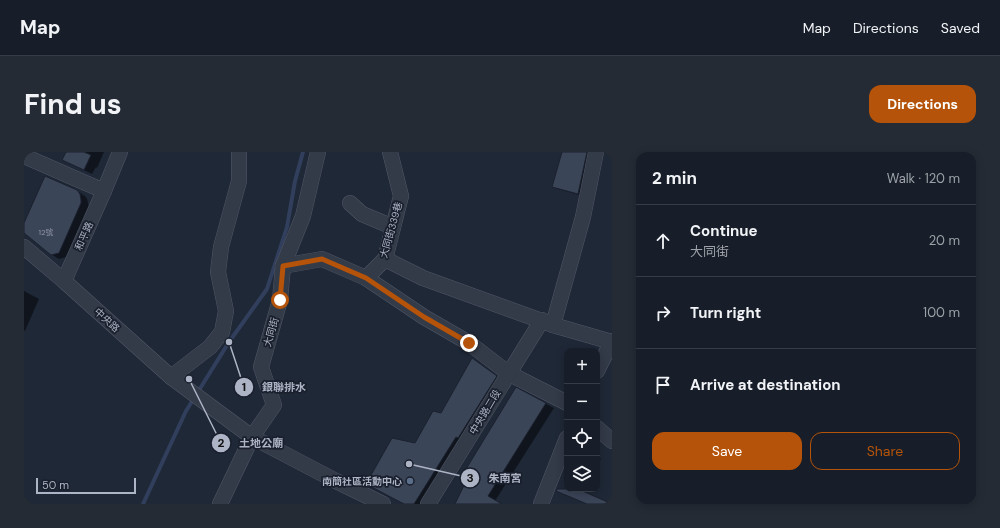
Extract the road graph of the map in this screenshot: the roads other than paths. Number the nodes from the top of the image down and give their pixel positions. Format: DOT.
graph roads {
  1 [pos="120,152"];
  2 [pos="239,152"];
  3 [pos="318,152"];
  4 [pos="390,152"];
  5 [pos="596,152"];
  6 [pos="24,156"];
  7 [pos="104,191"];
  8 [pos="350,203"];
  9 [pos="393,227"];
  10 [pos="24,247"];
  11 [pos="385,259"];
  12 [pos="283,266"];
  13 [pos="366,278"];
  14 [pos="64,281"];
  15 [pos="547,323"];
  16 [pos="612,341"];
  17 [pos="600,365"];
  18 [pos="508,373"];
  19 [pos="171,377"];
  20 [pos="564,401"];
  21 [pos="600,431"];
  22 [pos="252,437"];
  23 [pos="612,441"];
  24 [pos="564,446"];
  25 [pos="220,504"];
  26 [pos="383,504"];
  27 [pos="428,504"];
  28 [pos="541,504"];
  1 -- 7 [label="street, 和平路"];
  2 -- 19 [label="street"];
  3 -- 12 [label="street, 大同街"];
  4 -- 9 [label="street, 大同街339巷"];
  5 -- 15 [label="street, 中央路二段"];
  6 -- 7 [label="street"];
  7 -- 14 [label="street, 和平路"];
  8 -- 9 [label="street"];
  9 -- 11 [label="street, 大同街339巷"];
  10 -- 14 [label="street, 中央路"];
  11 -- 13 [label="street, 大同街339巷"];
  11 -- 15 [label="street"];
  12 -- 13 [label="street"];
  12 -- 22 [label="street, 大同街"];
  13 -- 18 [label="street"];
  14 -- 19 [label="street, 中央路"];
  15 -- 16 [label="street"];
  15 -- 18 [label="street, 中央路二段"];
  16 -- 17 [label="street"];
  18 -- 20 [label="street"];
  18 -- 27 [label="street, 中央路二段"];
  19 -- 22 [label="street, 中央路"];
  21 -- 23 [label="street"];
  22 -- 25 [label="street"];
  22 -- 26 [label="street"];
  24 -- 28 [label="street"];
}
